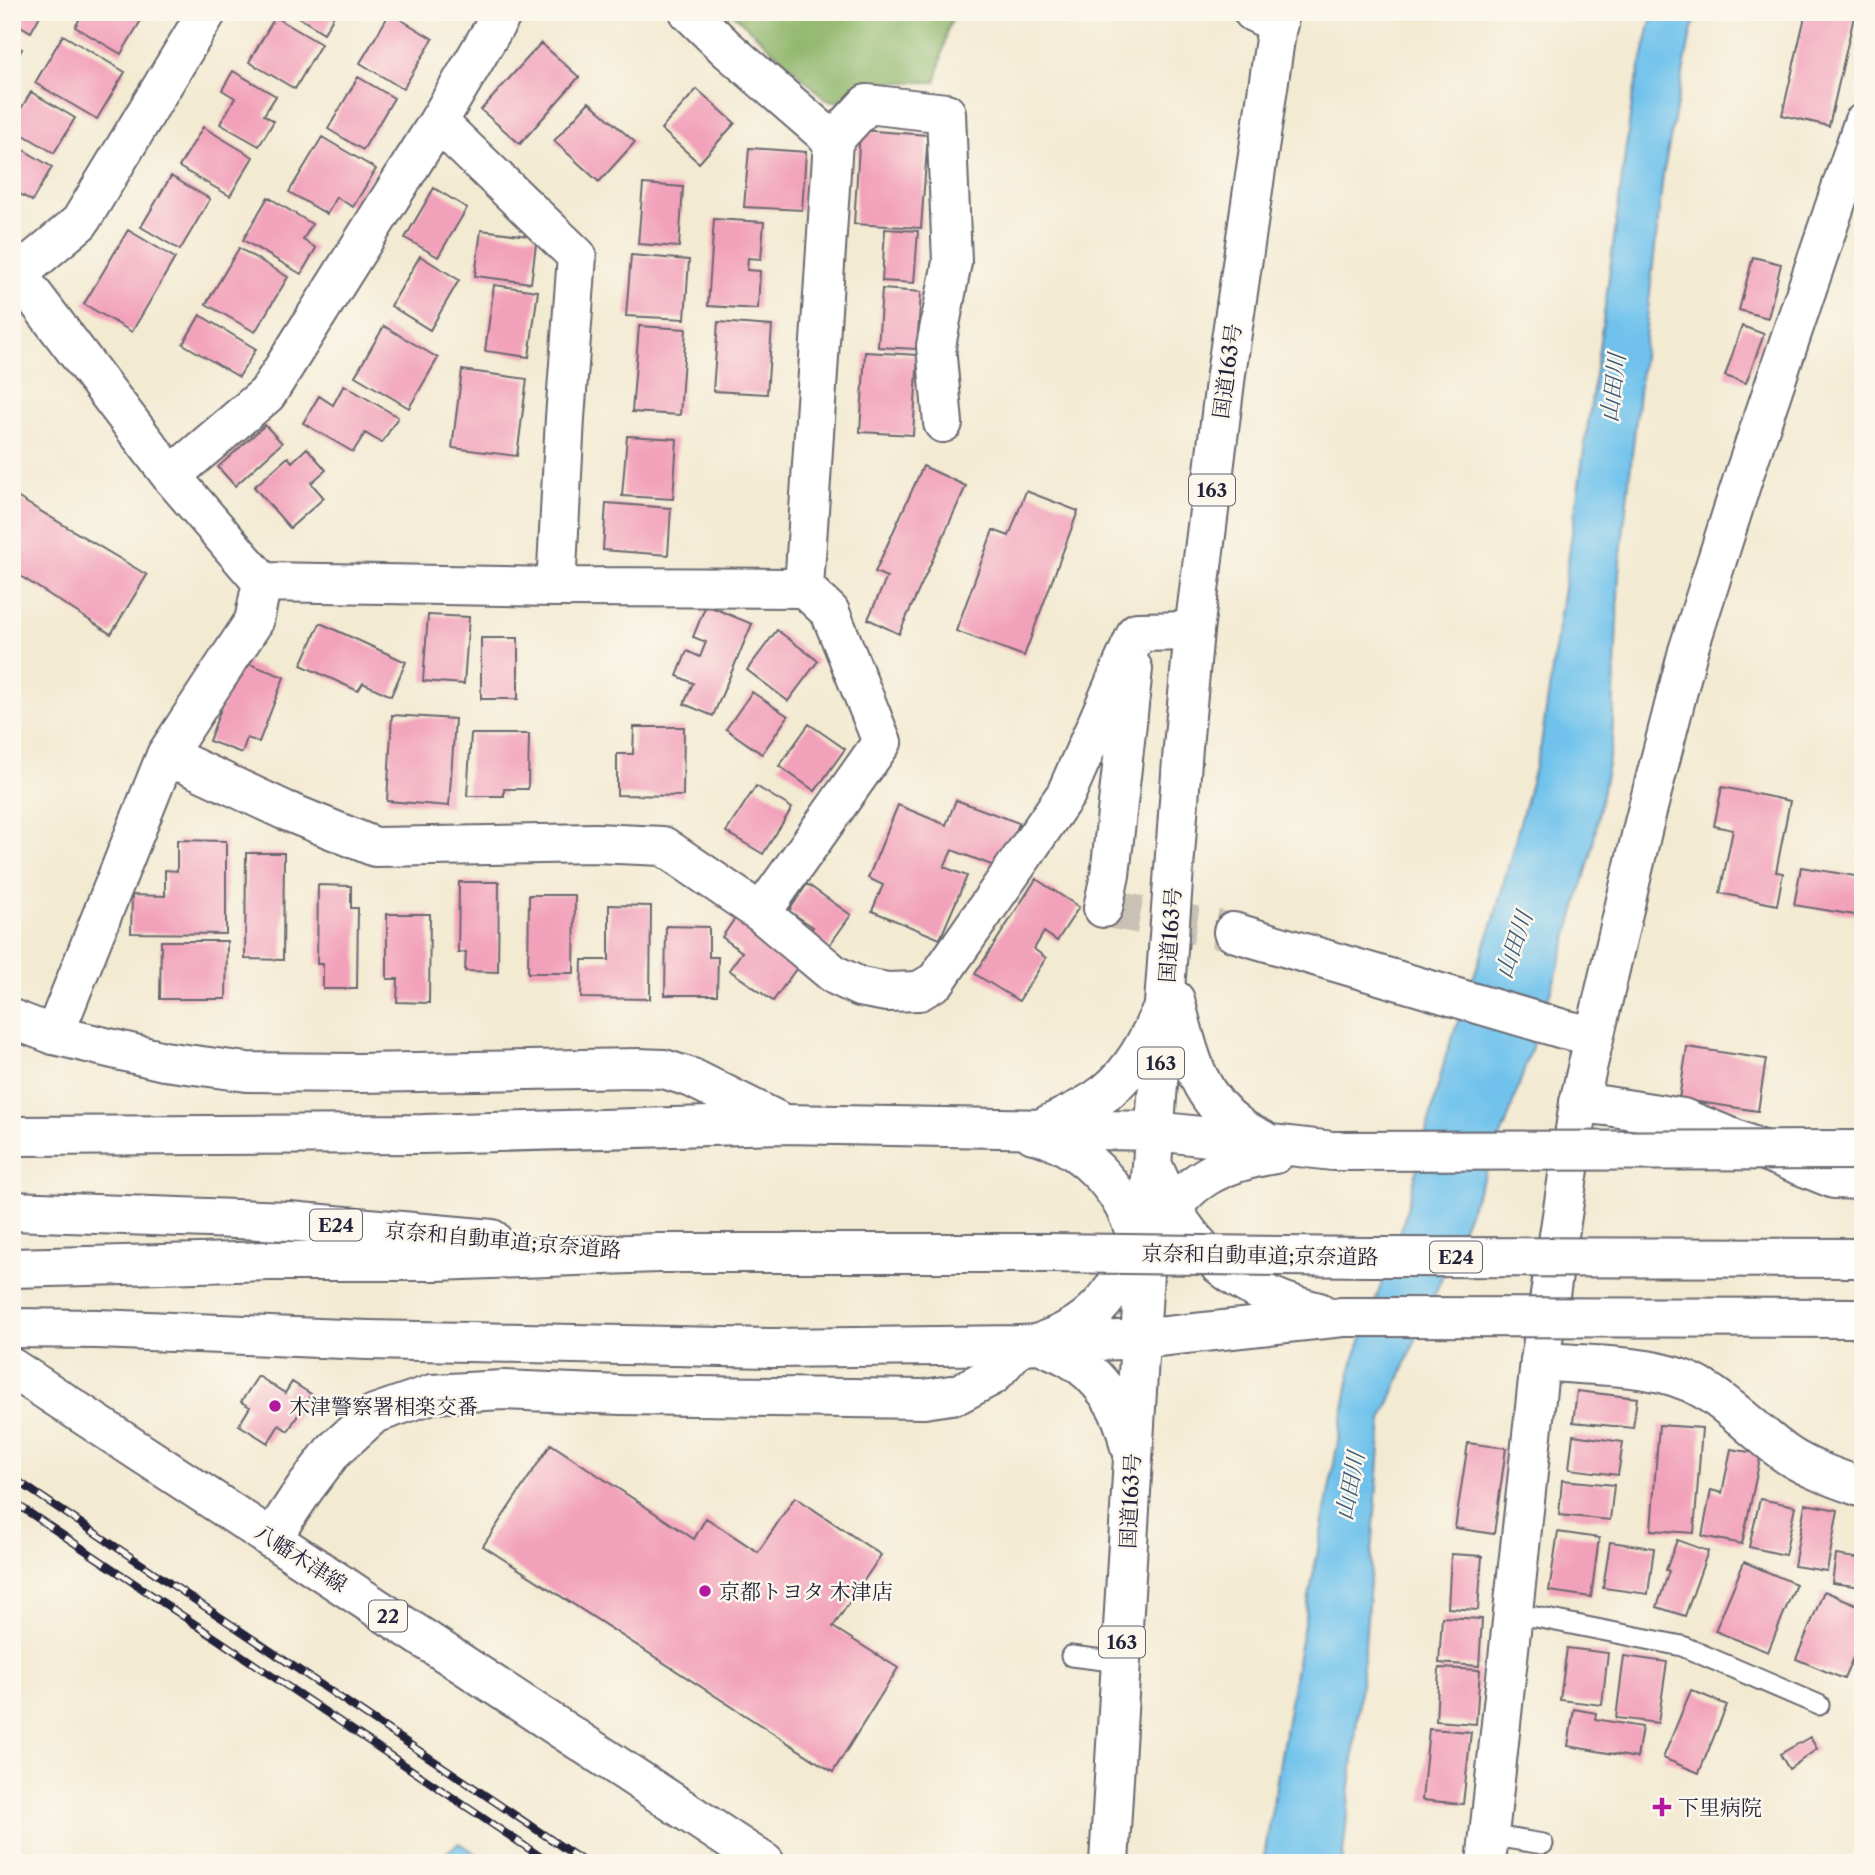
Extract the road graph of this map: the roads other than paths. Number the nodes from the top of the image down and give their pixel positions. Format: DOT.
graph roads {
  1 [pos="207,12"];
  2 [pos="503,12"];
  3 [pos="689,12"];
  4 [pos="1270,16"];
  5 [pos="438,122"];
  6 [pos="1863,123"];
  7 [pos="833,141"];
  8 [pos="15,270"];
  9 [pos="943,423"];
  10 [pos="171,476"];
  11 [pos="262,582"];
  12 [pos="556,587"];
  13 [pos="804,588"];
  14 [pos="1194,631"];
  15 [pos="1137,632"];
  16 [pos="166,755"];
  17 [pos="1103,908"];
  18 [pos="761,913"];
  19 [pos="1233,932"];
  20 [pos="1166,982"];
  21 [pos="12,1019"];
  22 [pos="1578,1033"];
  23 [pos="54,1035"];
  24 [pos="1579,1103"];
  25 [pos="784,1124"];
  26 [pos="1025,1128"];
  27 [pos="12,1136"];
  28 [pos="1302,1148"];
  29 [pos="1863,1150"];
  30 [pos="1158,1177"];
  31 [pos="1863,1180"];
  32 [pos="12,1211"];
  33 [pos="658,1253"];
  34 [pos="1140,1256"];
  35 [pos="1863,1258"];
  36 [pos="12,1268"];
  37 [pos="1258,1309"];
  38 [pos="1863,1318"];
  39 [pos="12,1328"];
  40 [pos="1139,1339"];
  41 [pos="1029,1344"];
  42 [pos="1540,1361"];
  43 [pos="12,1368"];
  44 [pos="1132,1466"];
  45 [pos="1863,1488"];
  46 [pos="271,1539"];
  47 [pos="1513,1615"];
  48 [pos="1071,1656"];
  49 [pos="1120,1662"];
  50 [pos="1819,1705"];
  51 [pos="1543,1844"];
  52 [pos="1487,1849"];
  53 [pos="765,1863"];
  54 [pos="1109,1863"];
  1 -- 8 [label="main road"];
  2 -- 5 [label="main road"];
  3 -- 7 [label="main road"];
  4 -- 14 [label="main road, 国道163号 / 163"];
  5 -- 10 [label="main road"];
  5 -- 12 [label="main road"];
  6 -- 22 [label="main road"];
  7 -- 9 [label="main road"];
  7 -- 13 [label="main road"];
  8 -- 10 [label="main road"];
  10 -- 11 [label="main road"];
  11 -- 12 [label="main road"];
  11 -- 16 [label="main road"];
  12 -- 13 [label="main road"];
  13 -- 18 [label="main road"];
  14 -- 15 [label="main road"];
  14 -- 20 [label="main road, 国道163号 / 163"];
  15 -- 17 [label="main road"];
  15 -- 18 [label="main road"];
  16 -- 18 [label="main road"];
  16 -- 23 [label="main road"];
  19 -- 22 [label="main road"];
  20 -- 26 [label="main road"];
  20 -- 28 [label="main road"];
  20 -- 30 [label="main road, 国道163号 / 163"];
  21 -- 23 [label="main road"];
  22 -- 24 [label="main road"];
  23 -- 25 [label="main road"];
  24 -- 31 [label="main road"];
  24 -- 42 [label="main road"];
  25 -- 26 [label="main road"];
  25 -- 27 [label="main road"];
  26 -- 30 [label="main road"];
  26 -- 34 [label="main road"];
  28 -- 29 [label="main road, bridge"];
  28 -- 30 [label="main road"];
  28 -- 30 [label="main road"];
  30 -- 34 [label="main road"];
  30 -- 37 [label="main road"];
  32 -- 33 [label="main road, 京奈和自動車道;京奈道路 / E24"];
  33 -- 35 [label="main road, 京奈和自動車道;京奈道路 / E24, bridge"];
  33 -- 36 [label="main road, 京奈和自動車道;京奈道路 / E24"];
  34 -- 40 [label="main road, 国道163号 / 163"];
  34 -- 41 [label="main road"];
  37 -- 38 [label="main road, bridge"];
  37 -- 40 [label="main road"];
  39 -- 41 [label="main road"];
  40 -- 41 [label="main road"];
  40 -- 44 [label="main road, 国道163号 / 163"];
  41 -- 44 [label="main road"];
  41 -- 46 [label="main road"];
  42 -- 45 [label="main road"];
  42 -- 47 [label="main road"];
  43 -- 46 [label="main road, 八幡木津線 / 22"];
  44 -- 49 [label="main road, 国道163号 / 163"];
  46 -- 53 [label="main road, 八幡木津線 / 22"];
  47 -- 50 [label="lane"];
  47 -- 52 [label="main road"];
  48 -- 49 [label="lane"];
  49 -- 54 [label="main road, 国道163号 / 163"];
  51 -- 52 [label="lane"];
}
